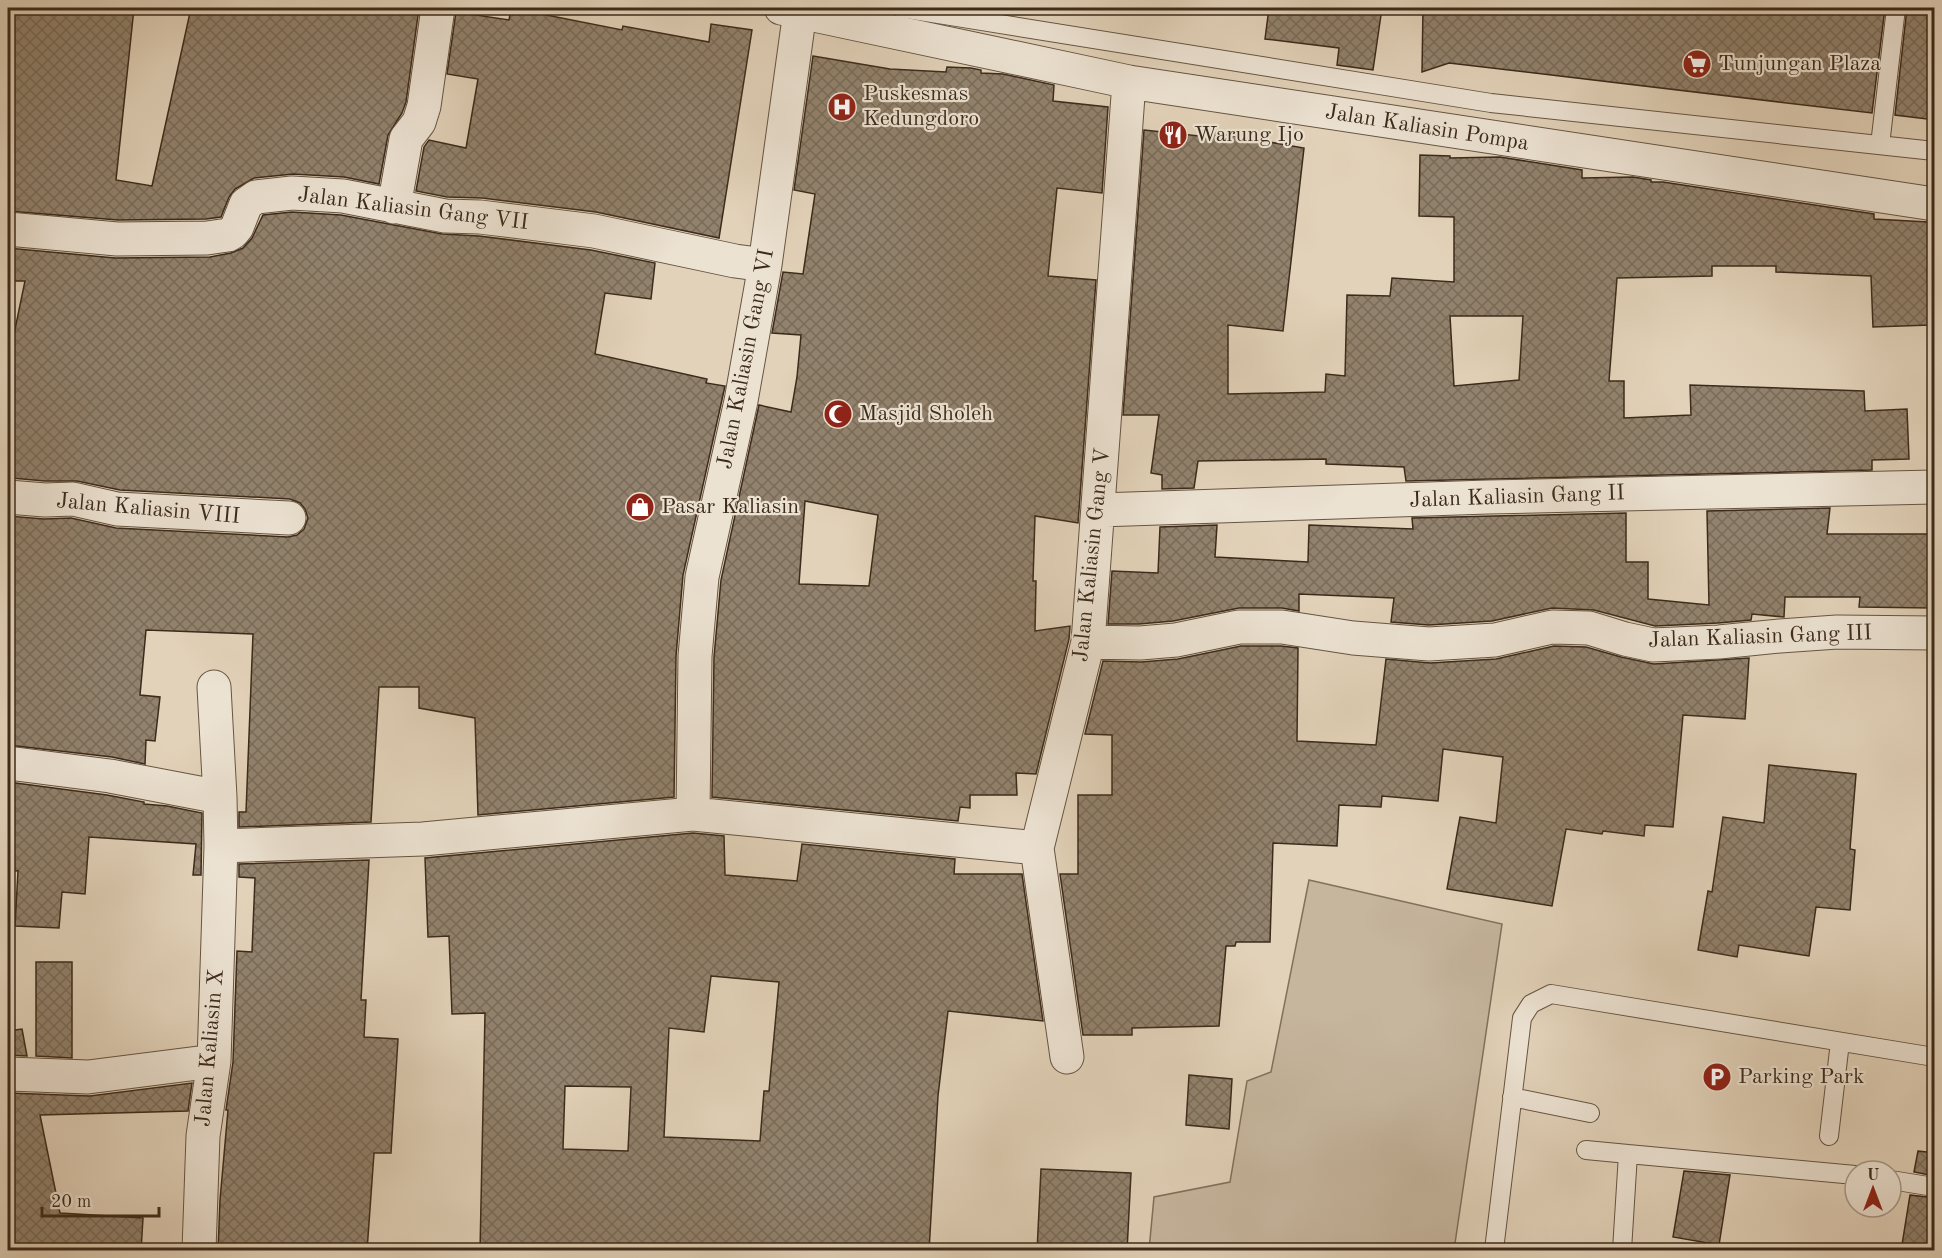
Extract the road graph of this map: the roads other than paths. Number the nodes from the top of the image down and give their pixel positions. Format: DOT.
graph roads {
  1 [pos="438,8"];
  2 [pos="901,8"];
  3 [pos="1896,8"];
  4 [pos="790,9"];
  5 [pos="1129,82"];
  6 [pos="1880,145"];
  7 [pos="1935,151"];
  8 [pos="1935,204"];
  9 [pos="394,207"];
  10 [pos="8,229"];
  11 [pos="765,265"];
  12 [pos="1935,487"];
  13 [pos="8,497"];
  14 [pos="1099,510"];
  15 [pos="289,518"];
  16 [pos="1935,633"];
  17 [pos="1088,642"];
  18 [pos="214,687"];
  19 [pos="8,763"];
  20 [pos="220,797"];
  21 [pos="693,814"];
  22 [pos="233,846"];
  23 [pos="1037,848"];
  24 [pos="1840,1042"];
  25 [pos="1067,1057"];
  26 [pos="1935,1057"];
  27 [pos="214,1060"];
  28 [pos="8,1074"];
  29 [pos="1512,1097"];
  30 [pos="1590,1113"];
  31 [pos="1829,1136"];
  32 [pos="1586,1150"];
  33 [pos="1628,1154"];
  34 [pos="1843,1174"];
  35 [pos="1903,1182"];
  36 [pos="1935,1186"];
  37 [pos="199,1251"];
  38 [pos="1494,1251"];
  39 [pos="1622,1251"];
  1 -- 9 [label="street"];
  2 -- 6 [label="lane"];
  3 -- 6 [label="lane"];
  4 -- 5 [label="street, Jalan Kaliasin Pompa"];
  4 -- 11 [label="street, Jalan Kaliasin Gang VI"];
  5 -- 8 [label="street, Jalan Kaliasin Pompa"];
  5 -- 14 [label="street, Jalan Kaliasin Gang V"];
  6 -- 7 [label="lane"];
  9 -- 10 [label="street, Jalan Kaliasin Gang VII"];
  9 -- 11 [label="street, Jalan Kaliasin Gang VII"];
  11 -- 21 [label="street, Jalan Kaliasin Gang VI"];
  12 -- 14 [label="street, Jalan Kaliasin Gang II"];
  13 -- 15 [label="street, Jalan Kaliasin VIII"];
  14 -- 17 [label="street, Jalan Kaliasin Gang V"];
  16 -- 17 [label="street, Jalan Kaliasin Gang III"];
  17 -- 23 [label="street, Jalan Kaliasin Gang V"];
  18 -- 20 [label="street, Jalan Kaliasin X"];
  19 -- 20 [label="street"];
  20 -- 22 [label="street, Jalan Kaliasin X"];
  21 -- 22 [label="street"];
  21 -- 23 [label="street"];
  22 -- 27 [label="street, Jalan Kaliasin X"];
  23 -- 25 [label="street, Jalan Kaliasin Gang V"];
  24 -- 26 [label="lane"];
  24 -- 29 [label="lane"];
  24 -- 31 [label="lane"];
  27 -- 28 [label="street"];
  27 -- 37 [label="street, Jalan Kaliasin X"];
  29 -- 30 [label="lane"];
  29 -- 38 [label="lane"];
  32 -- 33 [label="lane"];
  33 -- 34 [label="lane"];
  33 -- 39 [label="lane"];
  35 -- 36 [label="lane"];
}
